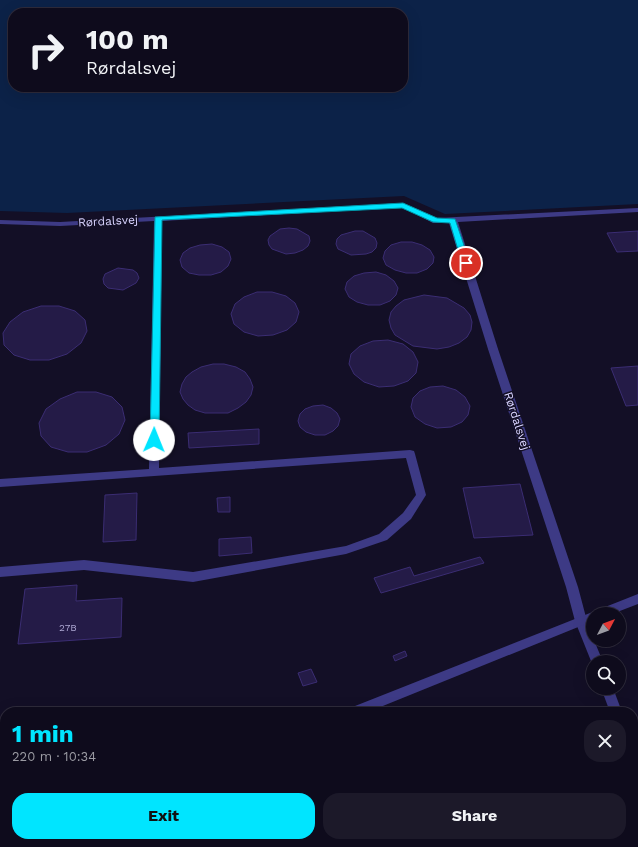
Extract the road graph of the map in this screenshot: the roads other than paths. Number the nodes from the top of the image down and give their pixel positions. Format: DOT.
graph roads {
  1 [pos="638,210"];
  2 [pos="158,218"];
  3 [pos="453,221"];
  4 [pos="0,222"];
  5 [pos="154,472"];
  6 [pos="0,483"];
  7 [pos="0,572"];
  8 [pos="638,599"];
  9 [pos="617,607"];
  10 [pos="586,619"];
  11 [pos="581,621"];
  12 [pos="594,655"];
  13 [pos="610,695"];
  14 [pos="366,707"];
  15 [pos="614,707"];
  1 -- 3 [label="street, Rørdalsvej"];
  2 -- 3 [label="street, Rørdalsvej"];
  2 -- 4 [label="street, Rørdalsvej"];
  2 -- 5 [label="street"];
  3 -- 11 [label="street, Rørdalsvej"];
  5 -- 6 [label="street"];
  5 -- 7 [label="street"];
  8 -- 9 [label="street"];
  10 -- 11 [label="street"];
  11 -- 12 [label="street, Rørdalsvej"];
  11 -- 14 [label="street"];
  13 -- 15 [label="street"];
}
